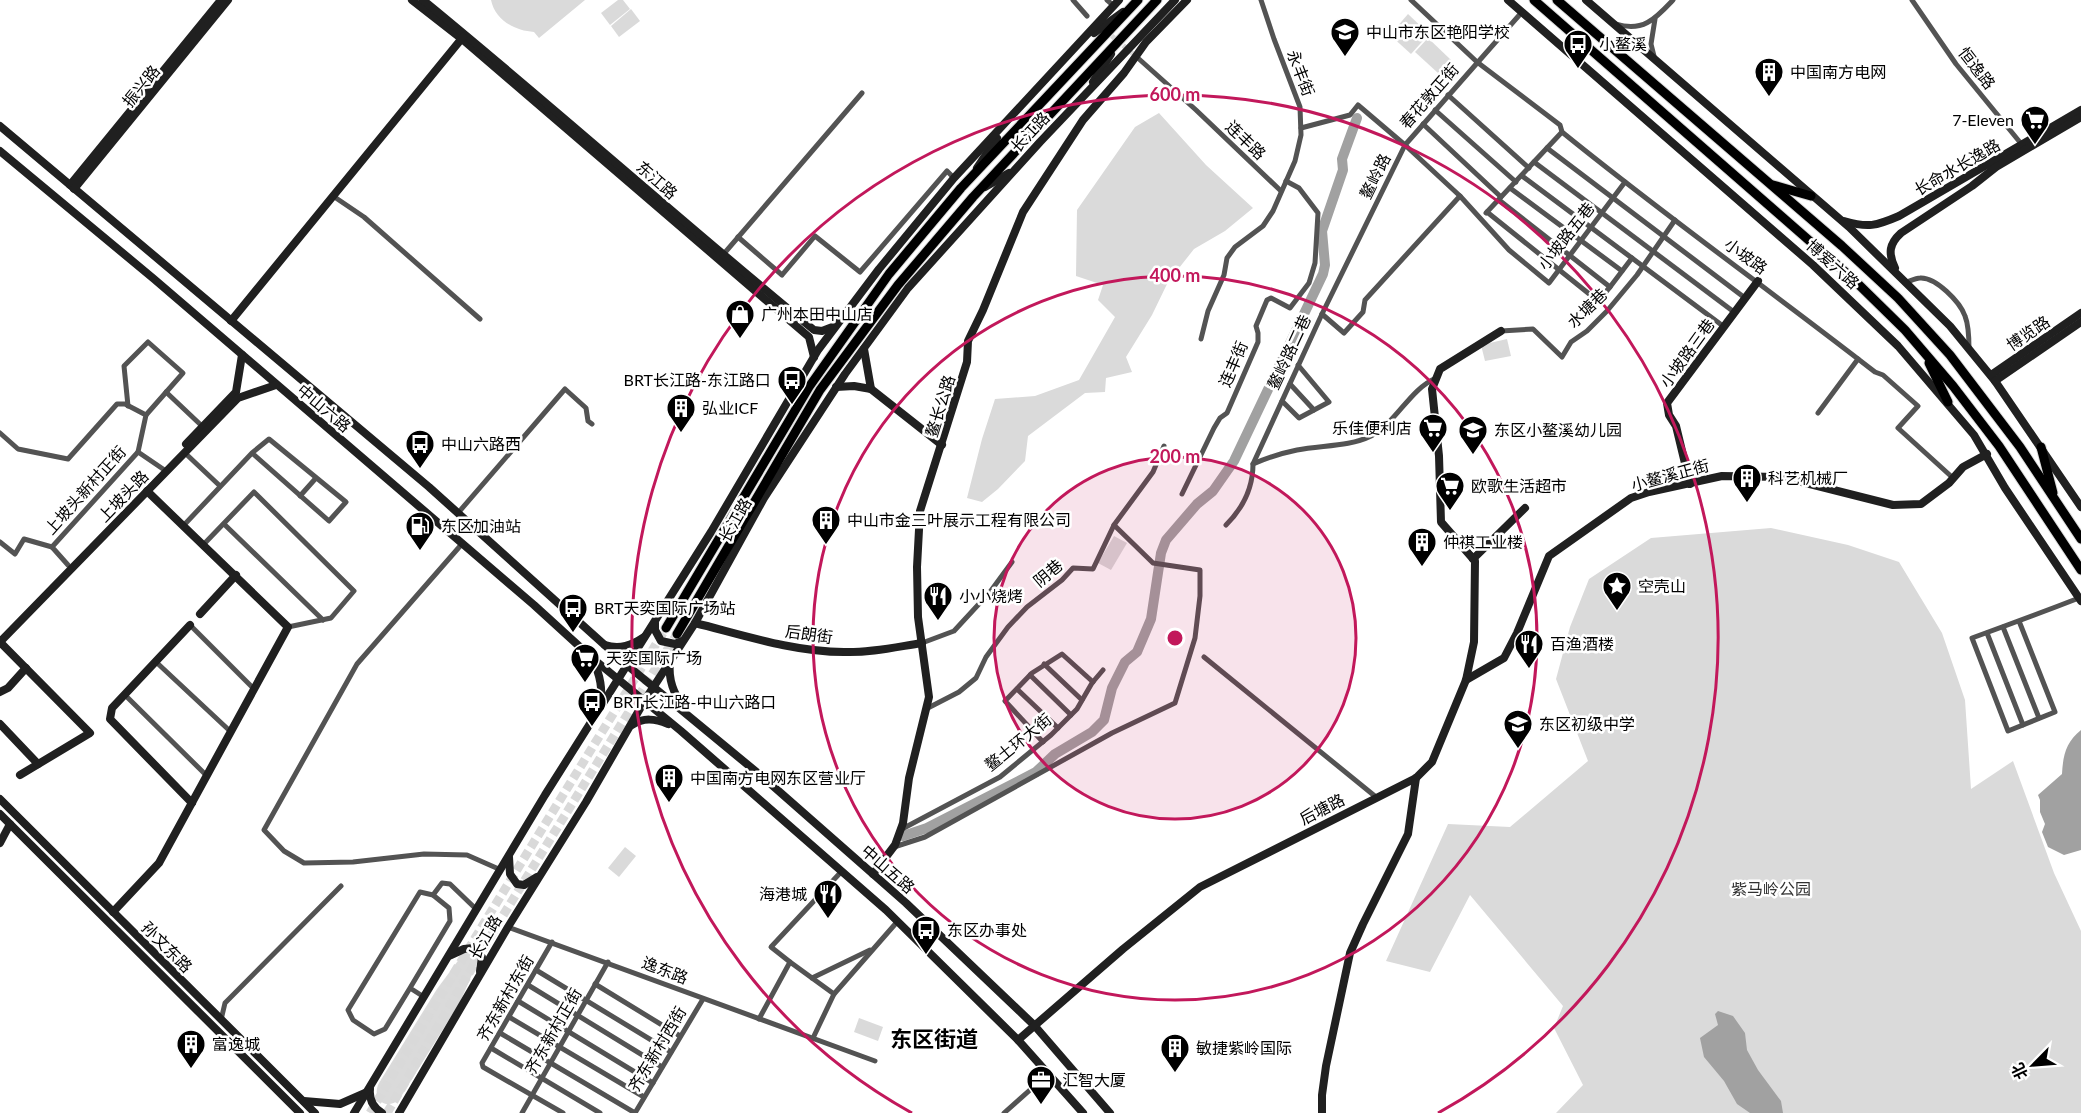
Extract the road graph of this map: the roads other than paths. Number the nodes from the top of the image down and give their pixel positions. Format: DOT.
graph roads {
  1 [pos="221,0"];
  2 [pos="228,0"];
  3 [pos="412,0"];
  4 [pos="423,0"];
  5 [pos="1072,0"];
  6 [pos="1107,0"];
  7 [pos="1157,0"];
  8 [pos="1175,0"];
  9 [pos="1187,0"];
  10 [pos="1261,0"];
  11 [pos="1411,0"];
  12 [pos="1508,0"];
  13 [pos="1535,0"];
  14 [pos="1557,0"];
  15 [pos="1586,0"];
  16 [pos="1673,0"];
  17 [pos="1912,0"];
  18 [pos="1136,2"];
  19 [pos="1117,3"];
  20 [pos="1522,12"];
  21 [pos="1087,16"];
  22 [pos="1655,20"];
  23 [pos="1612,23"];
  24 [pos="463,36"];
  25 [pos="1083,39"];
  26 [pos="1117,43"];
  27 [pos="1139,59"];
  28 [pos="1656,61"];
  29 [pos="1477,62"];
  30 [pos="862,93"];
  31 [pos="1448,95"];
  32 [pos="1084,96"];
  33 [pos="1435,110"];
  34 [pos="2081,110"];
  35 [pos="2081,117"];
  36 [pos="1009,119"];
  37 [pos="1423,124"];
  38 [pos="0,126"];
  39 [pos="1300,128"];
  40 [pos="1562,132"];
  41 [pos="1405,145"];
  42 [pos="2024,147"];
  43 [pos="1547,148"];
  44 [pos="0,151"];
  45 [pos="1534,162"];
  46 [pos="1529,168"];
  47 [pos="1016,169"];
  48 [pos="1522,176"];
  49 [pos="972,177"];
  50 [pos="954,178"];
  51 [pos="1286,181"];
  52 [pos="1516,182"];
  53 [pos="1625,182"];
  54 [pos="1769,184"];
  55 [pos="72,187"];
  56 [pos="1510,188"];
  57 [pos="1281,192"];
  58 [pos="976,193"];
  59 [pos="333,196"];
  60 [pos="1460,196"];
  61 [pos="1811,196"];
  62 [pos="1613,198"];
  63 [pos="1500,199"];
  64 [pos="1487,212"];
  65 [pos="1601,213"];
  66 [pos="1481,219"];
  67 [pos="1675,220"];
  68 [pos="1841,221"];
  69 [pos="1591,227"];
  70 [pos="1664,236"];
  71 [pos="738,237"];
  72 [pos="1581,240"];
  73 [pos="1653,252"];
  74 [pos="1569,255"];
  75 [pos="721,257"];
  76 [pos="1632,258"];
  77 [pos="871,259"];
  78 [pos="1643,266"];
  79 [pos="879,269"];
  80 [pos="1559,270"];
  81 [pos="1622,271"];
  82 [pos="1899,274"];
  83 [pos="1758,281"];
  84 [pos="1906,282"];
  85 [pos="1610,287"];
  86 [pos="1745,298"];
  87 [pos="1734,312"];
  88 [pos="2081,313"];
  89 [pos="1322,314"];
  90 [pos="480,319"];
  91 [pos="231,321"];
  92 [pos="2081,322"];
  93 [pos="837,326"];
  94 [pos="1723,326"];
  95 [pos="1501,331"];
  96 [pos="1201,339"];
  97 [pos="864,349"];
  98 [pos="1969,349"];
  99 [pos="1922,350"];
  100 [pos="816,354"];
  101 [pos="242,355"];
  102 [pos="1858,359"];
  103 [pos="1298,365"];
  104 [pos="1436,378"];
  105 [pos="1993,378"];
  106 [pos="1290,384"];
  107 [pos="276,385"];
  108 [pos="836,387"];
  109 [pos="871,388"];
  110 [pos="166,392"];
  111 [pos="1282,401"];
  112 [pos="1948,402"];
  113 [pos="127,405"];
  114 [pos="1314,410"];
  115 [pos="1818,413"];
  116 [pos="146,415"];
  117 [pos="592,424"];
  118 [pos="202,427"];
  119 [pos="0,433"];
  120 [pos="942,445"];
  121 [pos="1164,446"];
  122 [pos="2041,447"];
  123 [pos="138,452"];
  124 [pos="185,453"];
  125 [pos="252,453"];
  126 [pos="1987,454"];
  127 [pos="1253,464"];
  128 [pos="163,469"];
  129 [pos="316,478"];
  130 [pos="1953,478"];
  131 [pos="1690,484"];
  132 [pos="220,486"];
  133 [pos="147,491"];
  134 [pos="1182,494"];
  135 [pos="300,496"];
  136 [pos="2055,501"];
  137 [pos="2081,507"];
  138 [pos="1525,508"];
  139 [pos="458,513"];
  140 [pos="224,524"];
  141 [pos="184,525"];
  142 [pos="1114,525"];
  143 [pos="1226,525"];
  144 [pos="2081,539"];
  145 [pos="0,542"];
  146 [pos="204,544"];
  147 [pos="461,545"];
  148 [pos="52,547"];
  149 [pos="1473,559"];
  150 [pos="1011,562"];
  151 [pos="68,565"];
  152 [pos="2081,570"];
  153 [pos="236,575"];
  154 [pos="2080,600"];
  155 [pos="200,614"];
  156 [pos="323,620"];
  157 [pos="656,621"];
  158 [pos="2019,621"];
  159 [pos="695,623"];
  160 [pos="190,625"];
  161 [pos="288,627"];
  162 [pos="2003,627"];
  163 [pos="666,628"];
  164 [pos="1987,633"];
  165 [pos="0,635"];
  166 [pos="646,636"];
  167 [pos="680,637"];
  168 [pos="0,642"];
  169 [pos="922,643"];
  170 [pos="603,645"];
  171 [pos="591,657"];
  172 [pos="1204,657"];
  173 [pos="155,661"];
  174 [pos="670,662"];
  175 [pos="1044,664"];
  176 [pos="627,666"];
  177 [pos="26,668"];
  178 [pos="1103,670"];
  179 [pos="1030,675"];
  180 [pos="619,679"];
  181 [pos="1466,680"];
  182 [pos="1093,682"];
  183 [pos="653,687"];
  184 [pos="630,688"];
  185 [pos="1017,688"];
  186 [pos="254,689"];
  187 [pos="0,692"];
  188 [pos="124,695"];
  189 [pos="645,700"];
  190 [pos="1082,700"];
  191 [pos="601,706"];
  192 [pos="926,709"];
  193 [pos="686,714"];
  194 [pos="1071,716"];
  195 [pos="2039,718"];
  196 [pos="0,724"];
  197 [pos="2024,724"];
  198 [pos="629,727"];
  199 [pos="675,727"];
  200 [pos="1058,728"];
  201 [pos="231,732"];
  202 [pos="1043,742"];
  203 [pos="38,764"];
  204 [pos="20,775"];
  205 [pos="207,776"];
  206 [pos="1416,778"];
  207 [pos="1376,797"];
  208 [pos="0,799"];
  209 [pos="192,803"];
  210 [pos="0,814"];
  211 [pos="10,824"];
  212 [pos="900,830"];
  213 [pos="0,843"];
  214 [pos="893,847"];
  215 [pos="510,856"];
  216 [pos="501,870"];
  217 [pos="841,872"];
  218 [pos="541,874"];
  219 [pos="873,874"];
  220 [pos="341,886"];
  221 [pos="433,895"];
  222 [pos="477,910"];
  223 [pos="113,912"];
  224 [pos="897,922"];
  225 [pos="508,927"];
  226 [pos="552,942"];
  227 [pos="872,949"];
  228 [pos="449,956"];
  229 [pos="608,962"];
  230 [pos="790,962"];
  231 [pos="536,970"];
  232 [pos="480,976"];
  233 [pos="812,978"];
  234 [pos="595,984"];
  235 [pos="528,985"];
  236 [pos="410,988"];
  237 [pos="834,994"];
  238 [pos="424,997"];
  239 [pos="703,999"];
  240 [pos="586,1000"];
  241 [pos="518,1001"];
  242 [pos="578,1015"];
  243 [pos="509,1017"];
  244 [pos="759,1019"];
  245 [pos="221,1020"];
  246 [pos="1034,1026"];
  247 [pos="569,1031"];
  248 [pos="500,1033"];
  249 [pos="680,1036"];
  250 [pos="813,1038"];
  251 [pos="1018,1040"];
  252 [pos="560,1046"];
  253 [pos="491,1048"];
  254 [pos="671,1052"];
  255 [pos="875,1061"];
  256 [pos="551,1063"];
  257 [pos="662,1067"];
  258 [pos="1048,1074"];
  259 [pos="542,1078"];
  260 [pos="653,1083"];
  261 [pos="369,1088"];
  262 [pos="532,1095"];
  263 [pos="644,1097"];
  264 [pos="304,1101"];
  265 [pos="404,1105"];
  266 [pos="1011,1107"];
  267 [pos="300,1113"];
  268 [pos="315,1113"];
  269 [pos="354,1113"];
  270 [pos="382,1113"];
  271 [pos="399,1113"];
  272 [pos="522,1113"];
  273 [pos="564,1113"];
  274 [pos="600,1113"];
  275 [pos="635,1113"];
  276 [pos="1004,1113"];
  277 [pos="1017,1113"];
  278 [pos="1083,1113"];
  279 [pos="1110,1113"];
  280 [pos="1322,1113"];
  1 -- 55 [label="street, 振兴路"];
  2 -- 55 [label="street, 振兴路"];
  3 -- 24 [label="street, 东江路"];
  4 -- 24 [label="street, 东江路"];
  5 -- 21 [label="street"];
  6 -- 19 [label="street"];
  7 -- 26 [label="highway, 长江路"];
  8 -- 32 [label="street, 长江路"];
  9 -- 120 [label="street, 鳌长公路"];
  10 -- 39 [label="street, 永丰街"];
  11 -- 29 [label="street, 小坡路"];
  12 -- 20 [label="street, 博爱六路"];
  13 -- 99 [label="highway, 博爱六路"];
  14 -- 54 [label="highway, 博爱六路"];
  15 -- 23 [label="street"];
  16 -- 22 [label="street"];
  17 -- 42 [label="street, 恒逸路"];
  18 -- 25 [label="street"];
  18 -- 49 [label="highway, 长江路"];
  19 -- 25 [label="street, 长江路"];
  20 -- 29 [label="street, 春花敦正街"];
  20 -- 112 [label="street, 博爱六路"];
  22 -- 23 [label="street"];
  22 -- 28 [label="street"];
  23 -- 28 [label="street"];
  24 -- 59 [label="street"];
  24 -- 75 [label="street, 东江路"];
  25 -- 36 [label="street, 长江路"];
  26 -- 32 [label="street"];
  26 -- 58 [label="highway, 长江路"];
  27 -- 57 [label="street, 连丰路"];
  28 -- 61 [label="street"];
  29 -- 31 [label="street, 春花敦正街"];
  29 -- 40 [label="street, 小坡路"];
  30 -- 71 [label="street"];
  31 -- 33 [label="street, 春花敦正街"];
  31 -- 46 [label="street"];
  32 -- 47 [label="street, 长江路"];
  33 -- 37 [label="street, 春花敦正街"];
  33 -- 52 [label="street"];
  34 -- 42 [label="street, 长命水长逸路"];
  35 -- 42 [label="street, 长命水长逸路"];
  36 -- 49 [label="street, 长江路"];
  36 -- 50 [label="street, 长江路"];
  37 -- 41 [label="street, 春花敦正街"];
  37 -- 63 [label="street"];
  38 -- 55 [label="street, 中山六路"];
  39 -- 41 [label="street"];
  39 -- 51 [label="street, 永丰街"];
  40 -- 43 [label="street"];
  40 -- 53 [label="street, 小坡路"];
  41 -- 60 [label="street, 鳌岭路"];
  41 -- 89 [label="street, 鳌岭路"];
  42 -- 68 [label="street, 长命水长逸路"];
  42 -- 82 [label="street, 长命水长逸路"];
  43 -- 45 [label="street"];
  43 -- 62 [label="street"];
  44 -- 101 [label="street, 中山六路"];
  45 -- 46 [label="street"];
  45 -- 65 [label="street"];
  46 -- 48 [label="street"];
  47 -- 58 [label="street"];
  47 -- 97 [label="street, 长江路"];
  48 -- 52 [label="street"];
  48 -- 69 [label="street"];
  49 -- 163 [label="highway, 长江路"];
  50 -- 77 [label="street"];
  50 -- 79 [label="street, 长江路"];
  51 -- 57 [label="street, 永丰街"];
  51 -- 134 [label="street, 连丰街"];
  52 -- 56 [label="street"];
  53 -- 62 [label="street, 小坡路五巷"];
  53 -- 67 [label="street, 小坡路"];
  54 -- 61 [label="highway"];
  54 -- 136 [label="highway, 博爱六路"];
  55 -- 91 [label="street, 中山六路"];
  56 -- 63 [label="street"];
  56 -- 72 [label="street"];
  57 -- 96 [label="street, 永丰街"];
  58 -- 167 [label="highway, 长江路"];
  59 -- 90 [label="street"];
  59 -- 91 [label="street"];
  60 -- 66 [label="street, 鳌岭路"];
  60 -- 89 [label="street, 鳌岭路二巷"];
  61 -- 68 [label="street"];
  62 -- 65 [label="street, 小坡路五巷"];
  62 -- 70 [label="street"];
  63 -- 64 [label="street"];
  63 -- 74 [label="street"];
  64 -- 66 [label="street"];
  64 -- 80 [label="street"];
  65 -- 69 [label="street, 小坡路五巷"];
  65 -- 73 [label="street"];
  66 -- 80 [label="street, 小坡路五巷"];
  67 -- 70 [label="street, 水塘巷"];
  67 -- 83 [label="street, 小坡路"];
  68 -- 82 [label="street"];
  69 -- 72 [label="street, 小坡路五巷"];
  69 -- 76 [label="street"];
  70 -- 73 [label="street, 水塘巷"];
  70 -- 86 [label="street"];
  71 -- 75 [label="street"];
  71 -- 77 [label="street"];
  72 -- 74 [label="street, 小坡路五巷"];
  72 -- 81 [label="street"];
  73 -- 78 [label="street, 水塘巷"];
  73 -- 87 [label="street"];
  74 -- 80 [label="street, 小坡路五巷"];
  74 -- 85 [label="street"];
  75 -- 93 [label="street, 东江路"];
  75 -- 100 [label="street, 东江路"];
  76 -- 78 [label="street"];
  76 -- 81 [label="street"];
  77 -- 79 [label="street"];
  78 -- 94 [label="street"];
  78 -- 95 [label="street, 水塘巷"];
  79 -- 93 [label="street, 长江路"];
  80 -- 85 [label="street"];
  81 -- 85 [label="street"];
  82 -- 84 [label="street"];
  83 -- 86 [label="street, 小坡路三巷"];
  83 -- 102 [label="street, 小坡路"];
  84 -- 98 [label="street"];
  84 -- 98 [label="street"];
  86 -- 87 [label="street, 小坡路三巷"];
  87 -- 94 [label="street, 小坡路三巷"];
  88 -- 105 [label="street, 博览路"];
  89 -- 103 [label="street, 鳌岭路二巷"];
  91 -- 139 [label="street, 中山六路"];
  92 -- 105 [label="street, 博览路"];
  93 -- 100 [label="street, 长江路"];
  94 -- 131 [label="street, 小坡路三巷"];
  95 -- 104 [label="street"];
  97 -- 108 [label="street, 长江路"];
  97 -- 109 [label="street"];
  98 -- 105 [label="street"];
  99 -- 112 [label="highway"];
  99 -- 152 [label="highway, 博爱六路"];
  100 -- 157 [label="street, 长江路"];
  101 -- 107 [label="street, 中山六路"];
  101 -- 118 [label="street, 上坡头路"];
  102 -- 115 [label="street"];
  102 -- 130 [label="street, 小坡路"];
  103 -- 106 [label="street, 鳌岭路二巷"];
  103 -- 114 [label="street"];
  104 -- 127 [label="street"];
  104 -- 149 [label="street"];
  105 -- 122 [label="street"];
  106 -- 111 [label="street, 鳌岭路二巷"];
  106 -- 114 [label="street"];
  107 -- 124 [label="street, 上坡头路"];
  107 -- 147 [label="street, 中山六路"];
  108 -- 109 [label="street"];
  108 -- 159 [label="street, 长江路"];
  109 -- 120 [label="street"];
  110 -- 113 [label="street"];
  110 -- 116 [label="street"];
  110 -- 118 [label="street"];
  111 -- 114 [label="street"];
  111 -- 127 [label="street, 鳌岭路二巷"];
  112 -- 126 [label="street, 博爱六路"];
  113 -- 116 [label="street"];
  113 -- 119 [label="street"];
  116 -- 123 [label="street, 上坡头新村正街"];
  117 -- 139 [label="street"];
  118 -- 128 [label="street, 上坡头路"];
  120 -- 169 [label="street, 鳌长公路"];
  121 -- 142 [label="street, 阴巷"];
  122 -- 136 [label="highway"];
  122 -- 137 [label="street"];
  123 -- 128 [label="street"];
  123 -- 148 [label="street, 上坡头新村正街"];
  124 -- 132 [label="street"];
  124 -- 133 [label="street, 上坡头路"];
  125 -- 129 [label="street"];
  125 -- 132 [label="street"];
  125 -- 135 [label="street"];
  126 -- 130 [label="street, 小鳌溪正街"];
  126 -- 154 [label="street, 博爱六路"];
  127 -- 143 [label="street, 鳌岭路二巷"];
  128 -- 151 [label="street, 上坡头路"];
  129 -- 135 [label="street"];
  129 -- 135 [label="street"];
  130 -- 131 [label="street, 小鳌溪正街"];
  131 -- 181 [label="street, 小鳌溪正街"];
  132 -- 141 [label="street"];
  133 -- 141 [label="street"];
  133 -- 168 [label="street, 上坡头路"];
  136 -- 144 [label="highway, 博爱六路"];
  138 -- 149 [label="street"];
  139 -- 170 [label="street, 中山六路"];
  140 -- 146 [label="street"];
  140 -- 156 [label="street"];
  140 -- 156 [label="street"];
  141 -- 146 [label="street"];
  142 -- 192 [label="street, 阴巷"];
  142 -- 214 [label="street"];
  145 -- 148 [label="street"];
  146 -- 153 [label="street"];
  147 -- 171 [label="street, 中山六路"];
  147 -- 216 [label="street"];
  148 -- 151 [label="street, 上坡头新村正街"];
  149 -- 181 [label="street, 后塘路"];
  150 -- 169 [label="street"];
  151 -- 165 [label="street, 上坡头路"];
  153 -- 155 [label="street"];
  153 -- 161 [label="street"];
  154 -- 158 [label="street"];
  156 -- 161 [label="street"];
  157 -- 166 [label="street, 长江路"];
  157 -- 167 [label="street"];
  158 -- 162 [label="street"];
  158 -- 195 [label="street"];
  159 -- 167 [label="street, 长江路"];
  159 -- 169 [label="street, 后朗街"];
  160 -- 173 [label="street"];
  160 -- 186 [label="street"];
  161 -- 186 [label="street"];
  162 -- 164 [label="street"];
  162 -- 195 [label="street"];
  164 -- 197 [label="street"];
  164 -- 197 [label="street"];
  166 -- 170 [label="street"];
  166 -- 176 [label="street, 长江路"];
  167 -- 174 [label="street, 长江路"];
  168 -- 177 [label="street"];
  169 -- 192 [label="street, 鳌长公路"];
  170 -- 176 [label="street, 中山六路"];
  171 -- 180 [label="street, 中山六路"];
  171 -- 191 [label="street"];
  172 -- 207 [label="street"];
  173 -- 188 [label="street"];
  173 -- 201 [label="street"];
  174 -- 183 [label="street, 长江路"];
  174 -- 193 [label="street"];
  175 -- 179 [label="street"];
  175 -- 182 [label="street"];
  175 -- 190 [label="street"];
  176 -- 180 [label="street, 长江路"];
  176 -- 183 [label="street, 中山五路"];
  177 -- 187 [label="street"];
  177 -- 203 [label="street"];
  178 -- 182 [label="street, 鳌土环大街"];
  179 -- 185 [label="street"];
  179 -- 194 [label="street"];
  180 -- 184 [label="street, 中山六路"];
  180 -- 191 [label="street, 长江路"];
  181 -- 206 [label="street, 后塘路"];
  182 -- 190 [label="street, 鳌土环大街"];
  183 -- 189 [label="street, 长江路"];
  183 -- 193 [label="street, 中山五路"];
  184 -- 189 [label="street, 中山五路"];
  185 -- 200 [label="street"];
  185 -- 202 [label="street"];
  186 -- 201 [label="street"];
  188 -- 205 [label="street"];
  188 -- 209 [label="street"];
  189 -- 198 [label="street, 长江路"];
  189 -- 199 [label="street, 中山五路"];
  190 -- 194 [label="street, 鳌土环大街"];
  191 -- 215 [label="street, 长江路"];
  192 -- 212 [label="street, 鳌长公路"];
  193 -- 219 [label="street, 中山五路"];
  194 -- 200 [label="street, 鳌土环大街"];
  195 -- 197 [label="street"];
  196 -- 203 [label="street"];
  198 -- 199 [label="street"];
  198 -- 218 [label="street, 长江路"];
  199 -- 217 [label="street, 中山五路"];
  200 -- 202 [label="street, 鳌土环大街"];
  201 -- 205 [label="street"];
  202 -- 212 [label="street, 鳌土环大街"];
  203 -- 204 [label="street"];
  205 -- 209 [label="street"];
  206 -- 207 [label="street, 后塘路"];
  206 -- 280 [label="street"];
  207 -- 246 [label="street, 后塘路"];
  208 -- 223 [label="street, 孙文东路"];
  209 -- 223 [label="street"];
  210 -- 211 [label="street, 孙文东路"];
  211 -- 213 [label="street"];
  211 -- 267 [label="street, 孙文东路"];
  212 -- 214 [label="street, 鳌长公路"];
  214 -- 219 [label="street, 鳌长公路"];
  215 -- 216 [label="street, 长江路"];
  215 -- 218 [label="street"];
  216 -- 222 [label="street, 长江路"];
  217 -- 224 [label="street, 中山五路"];
  217 -- 230 [label="street"];
  218 -- 225 [label="street, 长江路"];
  219 -- 246 [label="street, 中山五路"];
  220 -- 245 [label="street"];
  221 -- 222 [label="street"];
  221 -- 236 [label="street"];
  221 -- 236 [label="street"];
  222 -- 228 [label="street, 长江路"];
  223 -- 245 [label="street, 孙文东路"];
  224 -- 227 [label="street"];
  224 -- 251 [label="street, 中山五路"];
  225 -- 226 [label="street, 逸东路"];
  225 -- 232 [label="street, 长江路"];
  226 -- 229 [label="street, 逸东路"];
  226 -- 231 [label="street, 齐东新村东街"];
  227 -- 233 [label="street"];
  227 -- 237 [label="street"];
  228 -- 232 [label="street"];
  228 -- 238 [label="street, 长江路"];
  229 -- 234 [label="street, 齐东新村正街"];
  229 -- 239 [label="street, 逸东路"];
  230 -- 233 [label="street"];
  230 -- 244 [label="street"];
  231 -- 235 [label="street, 齐东新村东街"];
  231 -- 240 [label="street"];
  232 -- 265 [label="street, 长江路"];
  233 -- 237 [label="street"];
  234 -- 240 [label="street, 齐东新村正街"];
  234 -- 249 [label="street"];
  235 -- 241 [label="street, 齐东新村东街"];
  235 -- 242 [label="street"];
  236 -- 238 [label="street"];
  237 -- 250 [label="street"];
  238 -- 261 [label="street, 长江路"];
  239 -- 244 [label="street, 逸东路"];
  239 -- 249 [label="street, 齐东新村西街"];
  240 -- 242 [label="street, 齐东新村正街"];
  240 -- 254 [label="street"];
  241 -- 243 [label="street, 齐东新村东街"];
  241 -- 247 [label="street"];
  242 -- 247 [label="street, 齐东新村正街"];
  242 -- 257 [label="street"];
  243 -- 248 [label="street, 齐东新村东街"];
  243 -- 252 [label="street"];
  244 -- 250 [label="street, 逸东路"];
  245 -- 264 [label="street, 孙文东路"];
  246 -- 251 [label="street, 后塘路"];
  246 -- 279 [label="street, 中山五路"];
  247 -- 252 [label="street, 齐东新村正街"];
  247 -- 260 [label="street"];
  248 -- 253 [label="street, 齐东新村东街"];
  248 -- 256 [label="street"];
  249 -- 254 [label="street, 齐东新村西街"];
  250 -- 255 [label="street, 逸东路"];
  251 -- 258 [label="street, 中山五路"];
  252 -- 256 [label="street, 齐东新村正街"];
  252 -- 263 [label="street"];
  253 -- 259 [label="street"];
  253 -- 262 [label="street, 齐东新村东街"];
  254 -- 257 [label="street, 齐东新村西街"];
  256 -- 259 [label="street, 齐东新村正街"];
  256 -- 275 [label="street"];
  257 -- 260 [label="street, 齐东新村西街"];
  258 -- 266 [label="street"];
  258 -- 278 [label="street, 中山五路"];
  259 -- 262 [label="street, 齐东新村正街"];
  259 -- 274 [label="street"];
  260 -- 263 [label="street, 齐东新村西街"];
  261 -- 264 [label="street"];
  261 -- 269 [label="street, 长江路"];
  261 -- 270 [label="street"];
  262 -- 272 [label="street, 齐东新村正街"];
  262 -- 273 [label="street"];
  263 -- 275 [label="street, 齐东新村西街"];
  264 -- 268 [label="street, 孙文东路"];
  265 -- 270 [label="street"];
  265 -- 271 [label="street, 长江路"];
  266 -- 276 [label="street"];
  266 -- 277 [label="street"];
}
